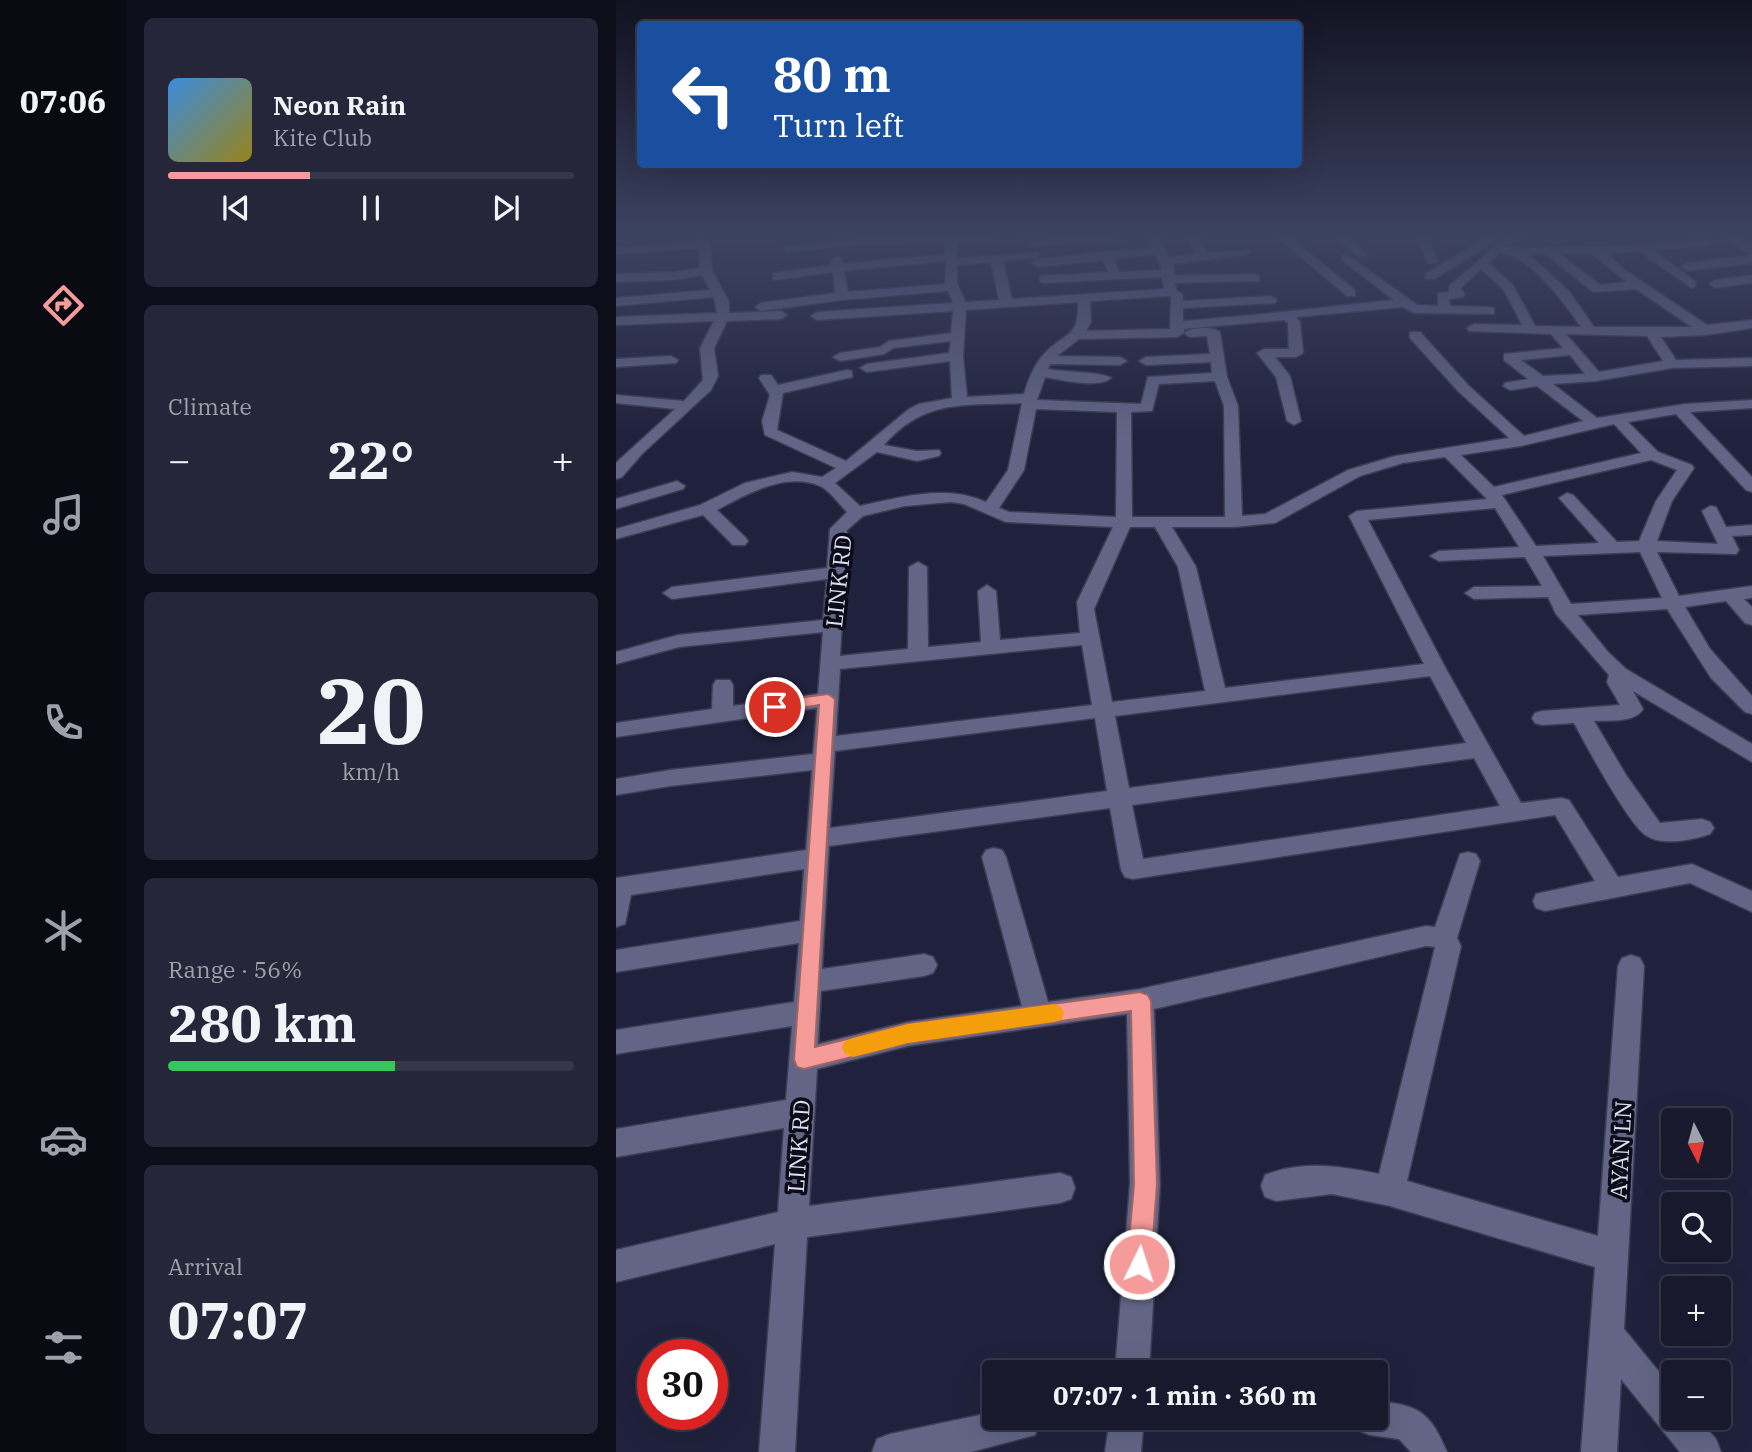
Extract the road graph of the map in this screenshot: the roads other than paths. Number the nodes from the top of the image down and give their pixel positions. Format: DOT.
graph roads {
  1 [pos="719,303"];
  2 [pos="808,303"];
  3 [pos="994,303"];
  4 [pos="1084,303"];
  5 [pos="1130,303"];
  6 [pos="1219,303"];
  7 [pos="1405,303"];
  8 [pos="1443,303"];
  9 [pos="1517,303"];
  10 [pos="1571,303"];
  11 [pos="1662,303"];
  12 [pos="960,305"];
  13 [pos="1177,305"];
  14 [pos="1445,310"];
  15 [pos="1131,313"];
  16 [pos="781,315"];
  17 [pos="817,316"];
  18 [pos="1287,316"];
  19 [pos="720,320"];
  20 [pos="616,321"];
  21 [pos="1752,324"];
  22 [pos="1735,326"];
  23 [pos="1474,328"];
  24 [pos="1177,329"];
  25 [pos="1493,329"];
  26 [pos="1531,330"];
  27 [pos="1555,330"];
  28 [pos="1590,331"];
  29 [pos="1701,331"];
  30 [pos="1651,332"];
  31 [pos="1752,334"];
  32 [pos="616,335"];
  33 [pos="1077,335"];
  34 [pos="1415,335"];
  35 [pos="959,336"];
  36 [pos="1573,351"];
  37 [pos="956,356"];
  38 [pos="841,357"];
  39 [pos="1216,358"];
  40 [pos="671,360"];
  41 [pos="1120,361"];
  42 [pos="1146,361"];
  43 [pos="1728,362"];
  44 [pos="1752,362"];
  45 [pos="616,363"];
  46 [pos="1672,364"];
  47 [pos="1042,366"];
  48 [pos="867,368"];
  49 [pos="847,374"];
  50 [pos="1220,377"];
  51 [pos="1597,377"];
  52 [pos="1104,378"];
  53 [pos="1539,381"];
  54 [pos="1510,386"];
  55 [pos="616,399"];
  56 [pos="1029,401"];
  57 [pos="958,402"];
  58 [pos="1752,404"];
  59 [pos="687,406"];
  60 [pos="1124,408"];
  61 [pos="1679,409"];
  62 [pos="1617,419"];
  63 [pos="1294,421"];
  64 [pos="1594,423"];
  65 [pos="1521,441"];
  66 [pos="873,447"];
  67 [pos="1449,452"];
  68 [pos="933,453"];
  69 [pos="1653,454"];
  70 [pos="847,467"];
  71 [pos="616,474"];
  72 [pos="825,482"];
  73 [pos="677,486"];
  74 [pos="1752,487"];
  75 [pos="1495,498"];
  76 [pos="1567,498"];
  77 [pos="617,500"];
  78 [pos="706,509"];
  79 [pos="990,509"];
  80 [pos="1710,511"];
  81 [pos="857,512"];
  82 [pos="1124,522"];
  83 [pos="1160,522"];
  84 [pos="1234,522"];
  85 [pos="1752,530"];
  86 [pos="623,532"];
  87 [pos="1721,532"];
  88 [pos="739,541"];
  89 [pos="1646,545"];
  90 [pos="1612,547"];
  91 [pos="1530,551"];
  92 [pos="1439,555"];
  93 [pos="918,567"];
  94 [pos="836,572"];
  95 [pos="987,591"];
  96 [pos="1552,591"];
  97 [pos="1752,592"];
  98 [pos="672,593"];
  99 [pos="1474,593"];
  100 [pos="1731,595"];
  101 [pos="1672,603"];
  102 [pos="1563,610"];
  103 [pos="1752,619"];
  104 [pos="833,625"];
  105 [pos="1091,638"];
  106 [pos="991,648"];
  107 [pos="918,656"];
  108 [pos="616,658"];
  109 [pos="831,663"];
  110 [pos="1436,669"];
  111 [pos="1619,674"];
  112 [pos="723,685"];
  113 [pos="1216,697"];
  114 [pos="828,699"];
  115 [pos="1752,707"];
  116 [pos="1104,712"];
  117 [pos="722,715"];
  118 [pos="1580,715"];
  119 [pos="1542,718"];
  120 [pos="616,730"];
  121 [pos="1481,749"];
  122 [pos="823,753"];
  123 [pos="1752,754"];
  124 [pos="616,787"];
  125 [pos="1120,798"];
  126 [pos="1515,812"];
  127 [pos="1702,828"];
  128 [pos="817,849"];
  129 [pos="994,857"];
  130 [pos="1468,861"];
  131 [pos="618,888"];
  132 [pos="1612,888"];
  133 [pos="1545,901"];
  134 [pos="1752,902"];
  135 [pos="616,917"];
  136 [pos="812,930"];
  137 [pos="1444,938"];
  138 [pos="616,961"];
  139 [pos="924,965"];
  140 [pos="1631,966"];
  141 [pos="809,982"];
  142 [pos="1140,1001"];
  143 [pos="807,1012"];
  144 [pos="1038,1016"];
  145 [pos="616,1042"];
  146 [pos="804,1060"];
  147 [pos="801,1111"];
  148 [pos="616,1143"];
  149 [pos="1276,1186"];
  150 [pos="1059,1188"];
  151 [pos="1390,1191"];
  152 [pos="793,1224"];
  153 [pos="1613,1256"];
  154 [pos="616,1266"];
  155 [pos="1607,1335"];
  156 [pos="1133,1360"];
  157 [pos="1661,1401"];
  158 [pos="1388,1420"];
  159 [pos="991,1430"];
  160 [pos="1126,1430"];
  161 [pos="1685,1430"];
  162 [pos="777,1452"];
  163 [pos="890,1452"];
  164 [pos="1123,1452"];
  165 [pos="1429,1452"];
  166 [pos="1599,1452"];
  167 [pos="1703,1452"];
  1 -- 19 [label="street"];
  2 -- 19 [label="street"];
  3 -- 12 [label="street"];
  4 -- 33 [label="street"];
  5 -- 15 [label="street"];
  6 -- 13 [label="street"];
  7 -- 14 [label="street"];
  7 -- 18 [label="street"];
  8 -- 14 [label="street"];
  9 -- 26 [label="street"];
  10 -- 28 [label="street"];
  11 -- 29 [label="street"];
  12 -- 17 [label="street"];
  12 -- 35 [label="street"];
  13 -- 24 [label="street"];
  14 -- 25 [label="street"];
  16 -- 19 [label="street"];
  18 -- 24 [label="street"];
  18 -- 63 [label="street"];
  19 -- 20 [label="street"];
  19 -- 32 [label="street"];
  19 -- 59 [label="street"];
  21 -- 22 [label="street"];
  22 -- 29 [label="street"];
  22 -- 31 [label="street"];
  23 -- 25 [label="street"];
  24 -- 33 [label="street"];
  24 -- 39 [label="street"];
  25 -- 26 [label="street"];
  26 -- 27 [label="street"];
  27 -- 28 [label="street"];
  27 -- 36 [label="street"];
  28 -- 30 [label="street"];
  29 -- 30 [label="street"];
  29 -- 43 [label="street"];
  30 -- 46 [label="street"];
  33 -- 47 [label="street"];
  34 -- 65 [label="street"];
  35 -- 37 [label="street"];
  35 -- 38 [label="street"];
  36 -- 51 [label="street"];
  36 -- 53 [label="street"];
  37 -- 48 [label="street"];
  37 -- 57 [label="street"];
  39 -- 42 [label="street"];
  39 -- 50 [label="street"];
  40 -- 45 [label="street"];
  41 -- 47 [label="street"];
  43 -- 44 [label="street"];
  43 -- 46 [label="street"];
  46 -- 51 [label="street"];
  47 -- 52 [label="street"];
  47 -- 56 [label="street"];
  49 -- 70 [label="street"];
  50 -- 60 [label="street"];
  50 -- 84 [label="street"];
  51 -- 53 [label="street"];
  53 -- 54 [label="street"];
  53 -- 64 [label="street"];
  55 -- 59 [label="street"];
  56 -- 57 [label="street"];
  56 -- 60 [label="street"];
  56 -- 79 [label="street"];
  57 -- 66 [label="street"];
  58 -- 61 [label="street"];
  59 -- 71 [label="street"];
  60 -- 82 [label="street"];
  61 -- 62 [label="street"];
  61 -- 74 [label="street"];
  62 -- 64 [label="street"];
  62 -- 69 [label="street"];
  64 -- 65 [label="street"];
  65 -- 67 [label="street"];
  66 -- 68 [label="street"];
  66 -- 70 [label="street"];
  67 -- 75 [label="street"];
  67 -- 84 [label="street"];
  69 -- 75 [label="street"];
  69 -- 89 [label="street"];
  70 -- 72 [label="street"];
  72 -- 78 [label="street"];
  72 -- 81 [label="street"];
  73 -- 77 [label="street"];
  75 -- 91 [label="street"];
  75 -- 110 [label="street"];
  76 -- 90 [label="street"];
  77 -- 86 [label="street"];
  78 -- 86 [label="street"];
  78 -- 88 [label="street"];
  79 -- 81 [label="street"];
  79 -- 82 [label="street"];
  80 -- 87 [label="street"];
  81 -- 94 [label="street, LINK RD"];
  82 -- 83 [label="street"];
  82 -- 105 [label="street"];
  83 -- 84 [label="street"];
  83 -- 113 [label="street"];
  85 -- 87 [label="street"];
  87 -- 89 [label="street"];
  89 -- 90 [label="street"];
  89 -- 101 [label="street"];
  90 -- 91 [label="street"];
  91 -- 92 [label="street"];
  91 -- 96 [label="street"];
  93 -- 107 [label="street"];
  94 -- 98 [label="street"];
  94 -- 104 [label="street, LINK RD"];
  95 -- 106 [label="street"];
  96 -- 99 [label="street"];
  96 -- 102 [label="street"];
  97 -- 100 [label="street"];
  100 -- 101 [label="street"];
  100 -- 103 [label="street"];
  101 -- 102 [label="street"];
  101 -- 115 [label="street"];
  102 -- 111 [label="street"];
  104 -- 108 [label="street"];
  104 -- 109 [label="street, LINK RD"];
  105 -- 106 [label="street"];
  105 -- 116 [label="street"];
  106 -- 107 [label="street"];
  107 -- 109 [label="street"];
  109 -- 114 [label="street, LINK RD"];
  110 -- 113 [label="street"];
  110 -- 121 [label="street"];
  111 -- 118 [label="street"];
  111 -- 123 [label="street"];
  112 -- 117 [label="street"];
  113 -- 116 [label="street"];
  114 -- 117 [label="street"];
  114 -- 122 [label="street, LINK RD"];
  116 -- 122 [label="street"];
  116 -- 125 [label="street"];
  117 -- 120 [label="street"];
  118 -- 119 [label="street"];
  118 -- 127 [label="street"];
  121 -- 125 [label="street"];
  121 -- 126 [label="street"];
  122 -- 124 [label="street"];
  122 -- 128 [label="street, LINK RD"];
  125 -- 126 [label="street"];
  125 -- 128 [label="street"];
  126 -- 132 [label="street"];
  128 -- 131 [label="street"];
  128 -- 136 [label="street, LINK RD"];
  129 -- 144 [label="street"];
  130 -- 137 [label="street"];
  131 -- 135 [label="street"];
  132 -- 133 [label="street"];
  132 -- 134 [label="street"];
  136 -- 138 [label="street"];
  136 -- 141 [label="street, LINK RD"];
  137 -- 142 [label="street"];
  137 -- 151 [label="street"];
  139 -- 141 [label="street"];
  140 -- 153 [label="street, AYAN LN"];
  141 -- 143 [label="street, LINK RD"];
  142 -- 144 [label="street"];
  142 -- 156 [label="street"];
  143 -- 145 [label="street"];
  143 -- 146 [label="street, LINK RD"];
  144 -- 146 [label="street"];
  146 -- 147 [label="street, LINK RD"];
  147 -- 148 [label="street"];
  147 -- 152 [label="street, LINK RD"];
  149 -- 151 [label="street"];
  150 -- 152 [label="street"];
  151 -- 153 [label="street"];
  152 -- 154 [label="street"];
  152 -- 162 [label="street, LINK RD"];
  153 -- 155 [label="street, AYAN LN"];
  155 -- 157 [label="street"];
  155 -- 166 [label="street, AYAN LN"];
  158 -- 165 [label="street"];
  159 -- 163 [label="street"];
  160 -- 164 [label="street"];
  161 -- 167 [label="street"];
}
